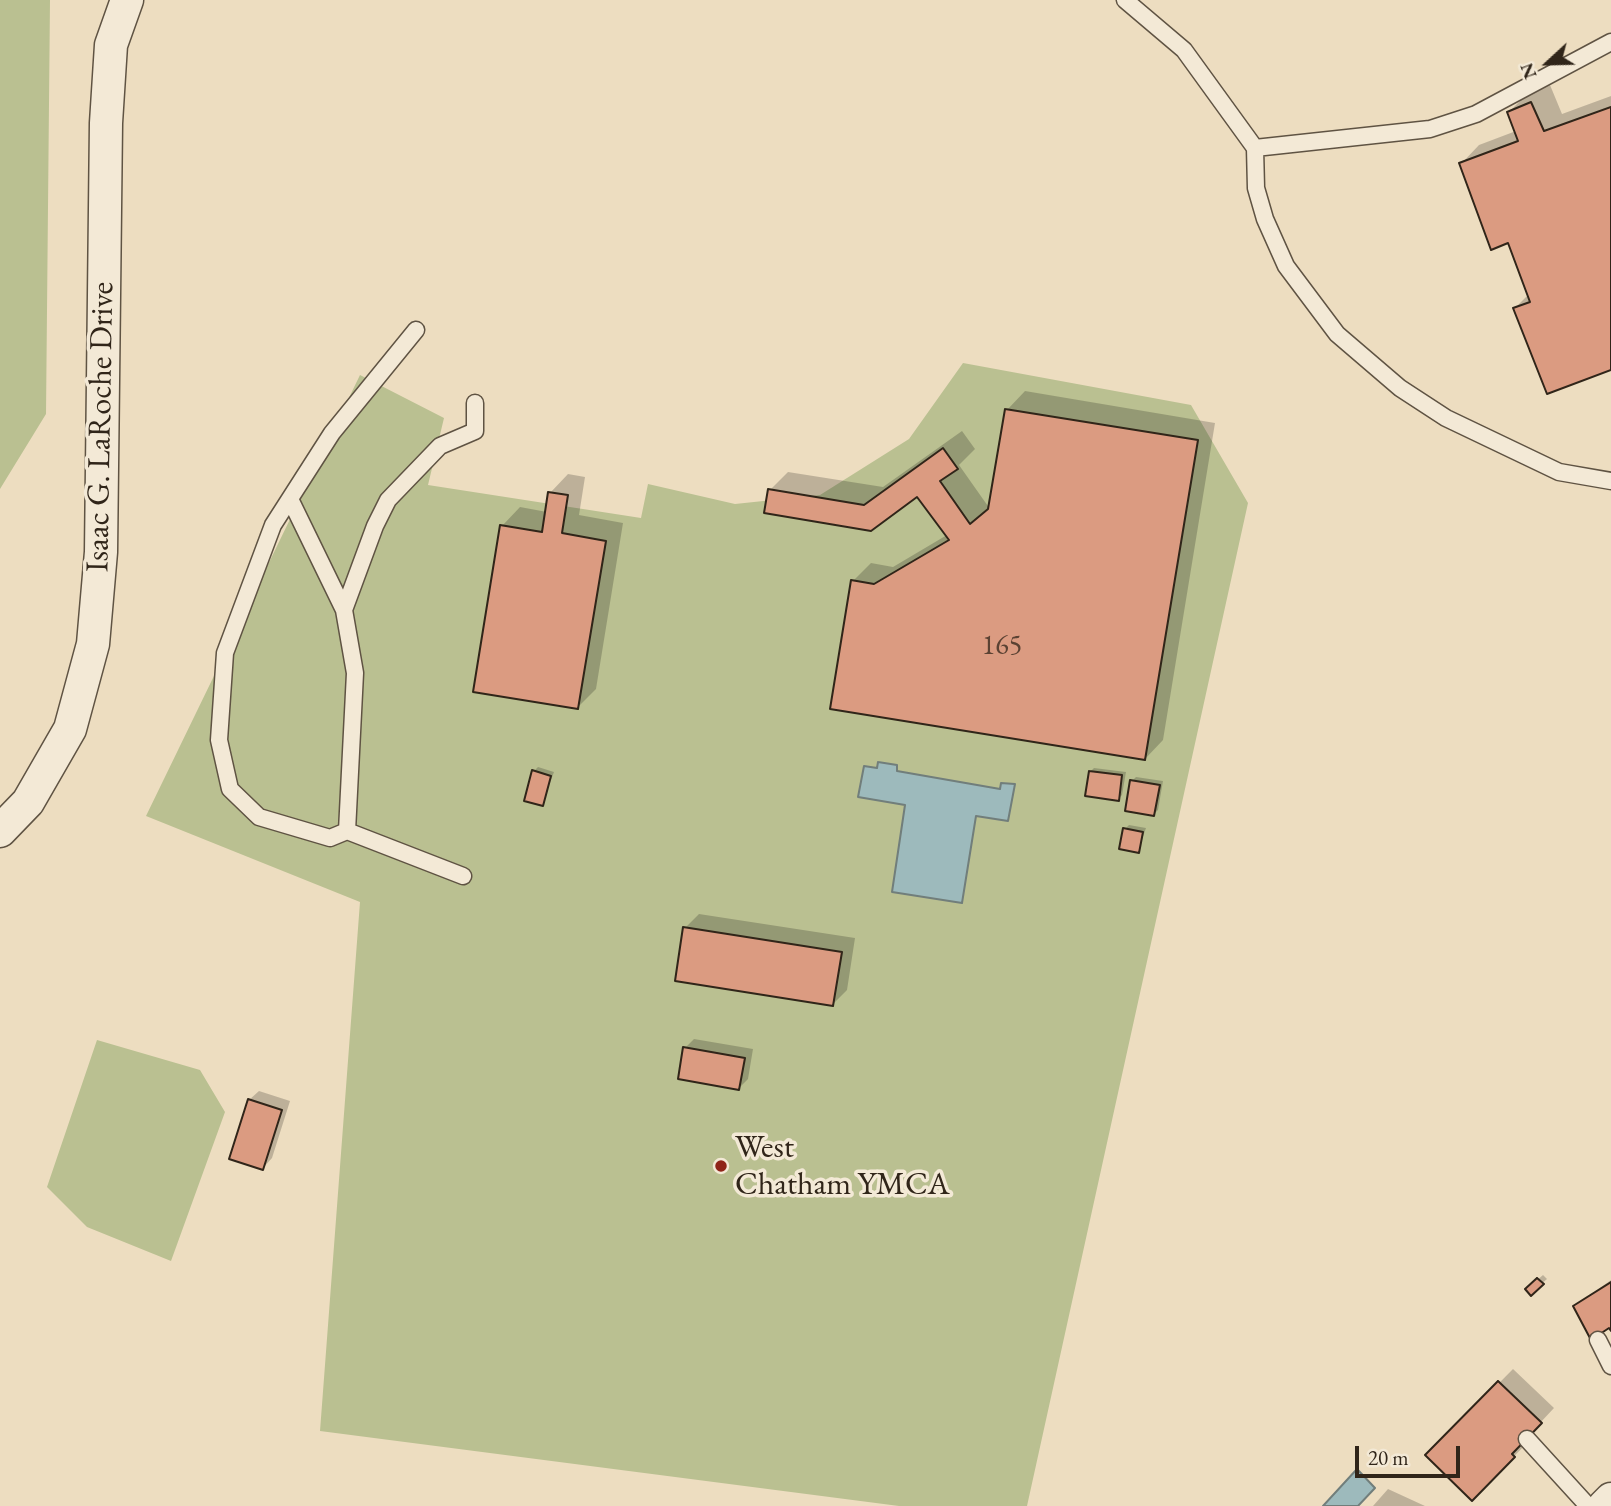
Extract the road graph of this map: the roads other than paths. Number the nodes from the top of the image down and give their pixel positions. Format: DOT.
graph roads {
  1 [pos="127,0"];
  2 [pos="1125,0"];
  3 [pos="1611,43"];
  4 [pos="1255,148"];
  5 [pos="416,330"];
  6 [pos="475,403"];
  7 [pos="1611,481"];
  8 [pos="290,499"];
  9 [pos="344,610"];
  10 [pos="0,831"];
  11 [pos="347,831"];
  12 [pos="463,876"];
  13 [pos="1598,1340"];
  14 [pos="1611,1366"];
  15 [pos="1527,1439"];
  16 [pos="1611,1499"];
  17 [pos="1588,1506"];
  18 [pos="1604,1506"];
  1 -- 10 [label="street, Isaac G. LaRoche Drive"];
  2 -- 4 [label="lane"];
  3 -- 4 [label="lane"];
  4 -- 7 [label="lane"];
  5 -- 8 [label="lane"];
  6 -- 9 [label="lane"];
  8 -- 9 [label="lane"];
  8 -- 11 [label="lane"];
  9 -- 11 [label="lane"];
  11 -- 12 [label="lane"];
  13 -- 14 [label="lane"];
  15 -- 17 [label="lane"];
  16 -- 18 [label="street"];
}
